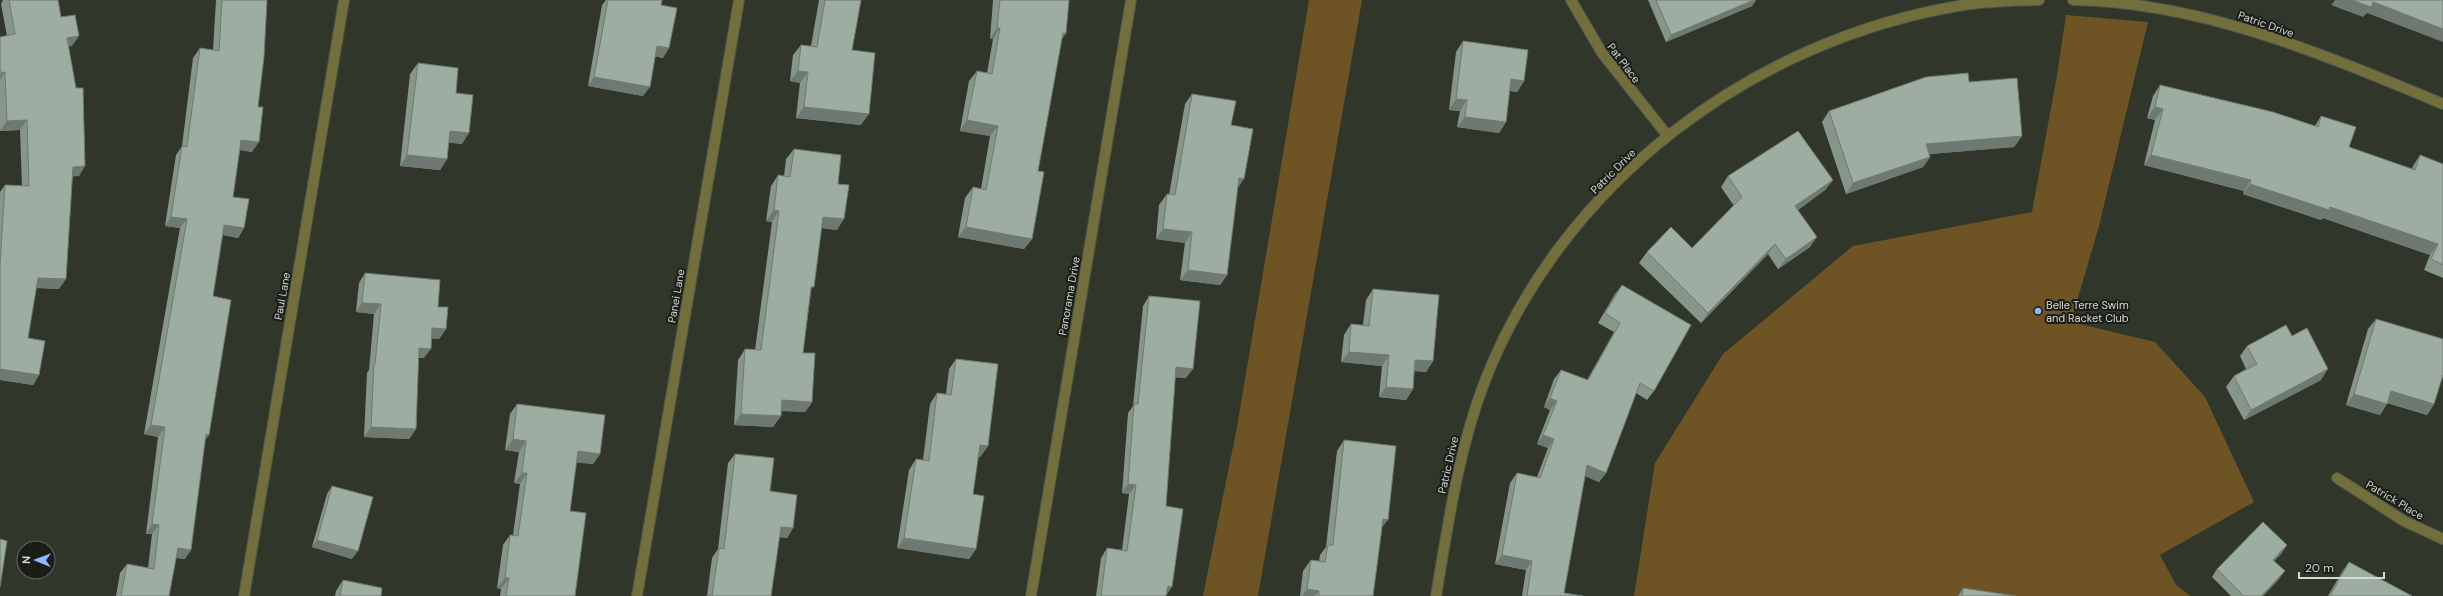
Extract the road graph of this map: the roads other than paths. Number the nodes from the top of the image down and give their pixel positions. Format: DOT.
graph roads {
  1 [pos="344,0"];
  2 [pos="739,0"];
  3 [pos="1131,0"];
  4 [pos="1571,0"];
  5 [pos="2039,0"];
  6 [pos="2073,0"];
  7 [pos="2098,0"];
  8 [pos="2443,104"];
  9 [pos="1667,135"];
  10 [pos="2337,478"];
  11 [pos="2443,539"];
  12 [pos="244,596"];
  13 [pos="637,596"];
  14 [pos="1031,596"];
  15 [pos="1436,596"];
  1 -- 12 [label="street, Paul Lane"];
  2 -- 13 [label="street, Panei Lane"];
  3 -- 14 [label="street, Panorama Drive"];
  4 -- 9 [label="street, Pat Place"];
  5 -- 9 [label="street, Patric Drive"];
  6 -- 7 [label="street, Patric Drive"];
  7 -- 8 [label="street, Patric Drive"];
  9 -- 15 [label="street, Patric Drive"];
  10 -- 11 [label="street, Patrick Place"];
}
